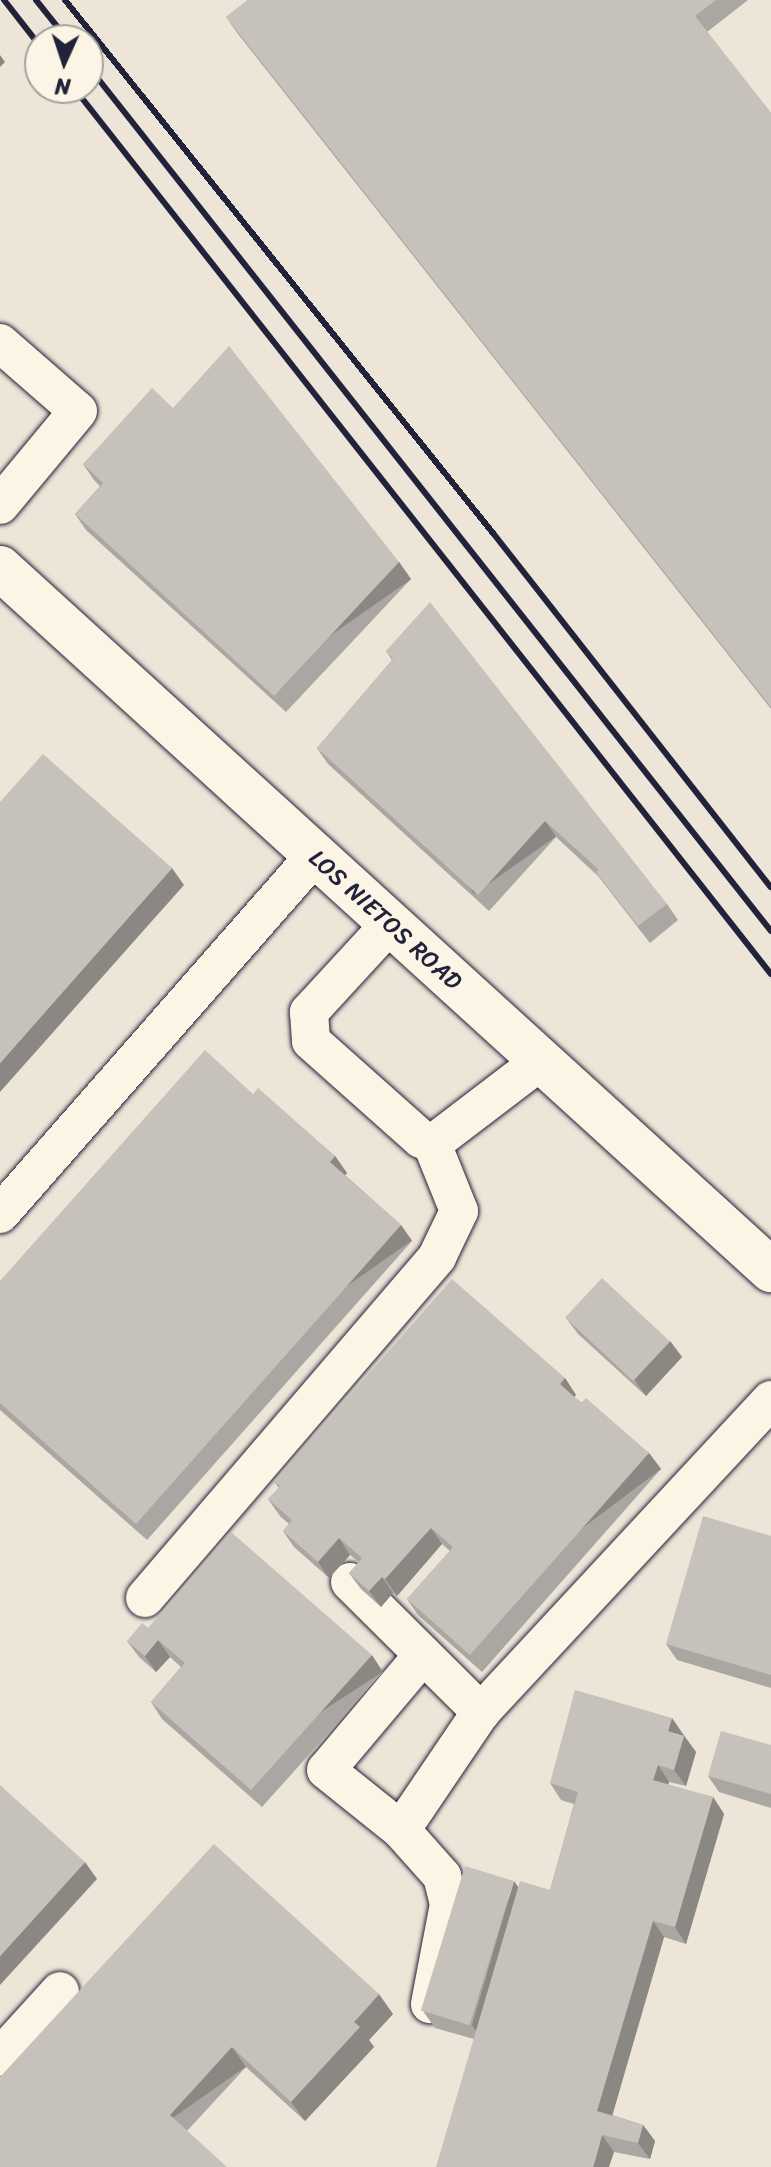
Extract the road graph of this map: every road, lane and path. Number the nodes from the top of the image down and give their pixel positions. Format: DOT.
graph roads {
  1 [pos="0,343"];
  2 [pos="0,505"];
  3 [pos="0,568"];
  4 [pos="315,856"];
  5 [pos="390,924"];
  6 [pos="541,1061"];
  7 [pos="432,1144"];
  8 [pos="0,1214"];
  9 [pos="771,1270"];
  10 [pos="771,1400"];
  11 [pos="350,1582"];
  12 [pos="145,1598"];
  13 [pos="423,1655"];
  14 [pos="481,1712"];
  15 [pos="401,1830"];
  16 [pos="60,1991"];
  17 [pos="430,2004"];
  18 [pos="0,2057"];
  1 -- 2 [label="lane"];
  3 -- 4 [label="main road, LOS NIETOS ROAD"];
  4 -- 5 [label="main road, LOS NIETOS ROAD"];
  4 -- 8 [label="lane"];
  5 -- 6 [label="main road, LOS NIETOS ROAD"];
  5 -- 7 [label="lane"];
  6 -- 7 [label="lane"];
  6 -- 9 [label="main road, LOS NIETOS ROAD"];
  7 -- 12 [label="lane"];
  10 -- 14 [label="lane"];
  11 -- 13 [label="lane"];
  13 -- 14 [label="lane"];
  13 -- 15 [label="lane"];
  14 -- 15 [label="lane"];
  15 -- 17 [label="lane"];
  16 -- 18 [label="lane"];
}
